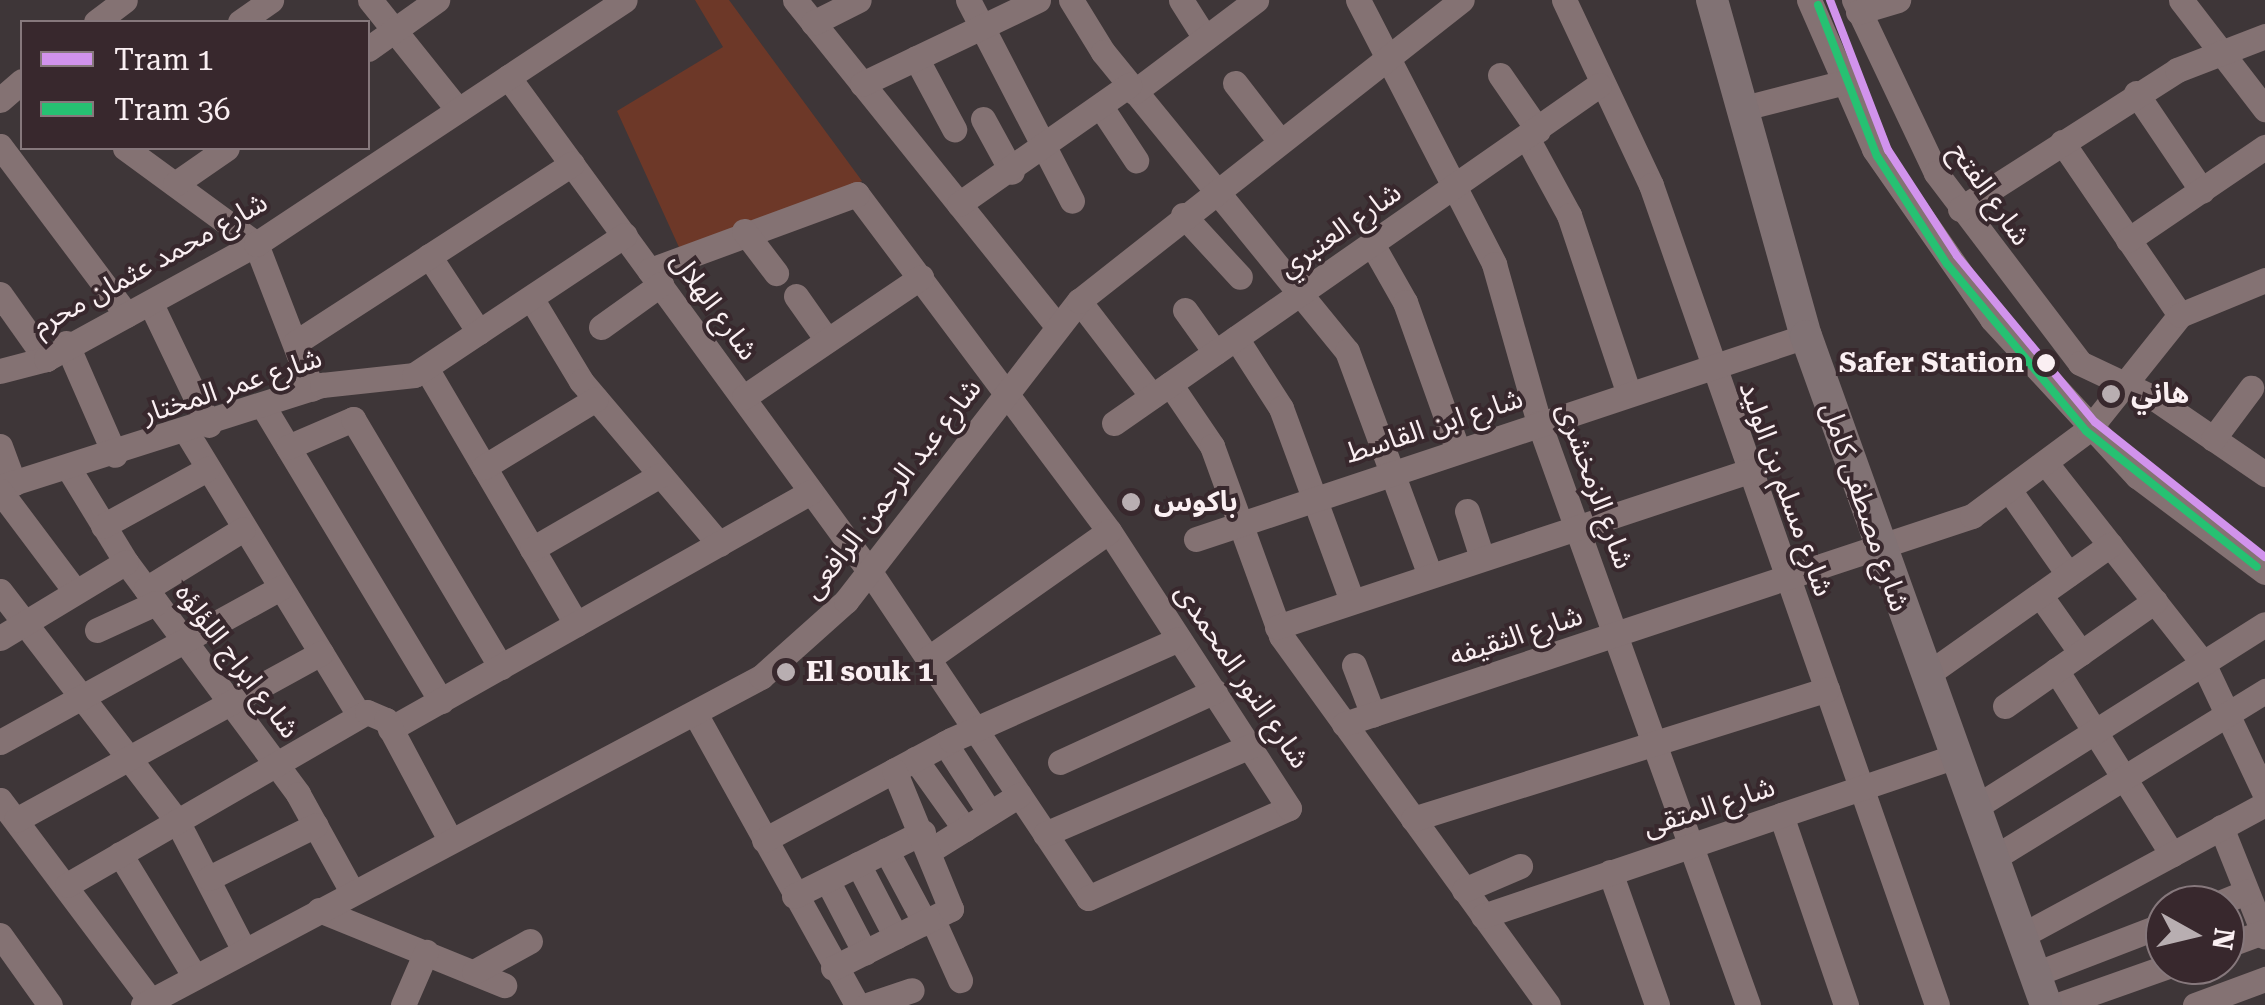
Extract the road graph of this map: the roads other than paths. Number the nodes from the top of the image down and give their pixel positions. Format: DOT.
graph roads {
  1 [pos="125,0"];
  2 [pos="271,0"];
  3 [pos="370,0"];
  4 [pos="437,0"];
  5 [pos="624,0"];
  6 [pos="795,0"];
  7 [pos="859,0"];
  8 [pos="968,0"];
  9 [pos="1038,0"];
  10 [pos="1071,0"];
  11 [pos="1181,0"];
  12 [pos="1256,0"];
  13 [pos="1358,0"];
  14 [pos="1564,0"];
  15 [pos="1712,0"];
  16 [pos="1809,0"];
  17 [pos="1898,0"];
  18 [pos="2181,0"];
  19 [pos="1454,2"];
  20 [pos="1856,6"];
  21 [pos="99,20"];
  22 [pos="243,20"];
  23 [pos="813,22"];
  24 [pos="982,26"];
  25 [pos="394,30"];
  26 [pos="2265,36"];
  27 [pos="1205,38"];
  28 [pos="370,48"];
  29 [pos="2214,52"];
  30 [pos="1391,54"];
  31 [pos="916,58"];
  32 [pos="1500,75"];
  33 [pos="508,76"];
  34 [pos="1234,82"];
  35 [pos="20,83"];
  36 [pos="1840,83"];
  37 [pos="862,84"];
  38 [pos="1599,85"];
  39 [pos="1132,88"];
  40 [pos="2136,94"];
  41 [pos="0,100"];
  42 [pos="1100,107"];
  43 [pos="1740,109"];
  44 [pos="2265,109"];
  45 [pos="458,110"];
  46 [pos="983,119"];
  47 [pos="954,129"];
  48 [pos="1532,134"];
  49 [pos="1279,140"];
  50 [pos="2062,142"];
  51 [pos="0,146"];
  52 [pos="2265,147"];
  53 [pos="128,150"];
  54 [pos="224,150"];
  55 [pos="1045,151"];
  56 [pos="1136,160"];
  57 [pos="572,164"];
  58 [pos="1012,172"];
  59 [pos="175,184"];
  60 [pos="1456,186"];
  61 [pos="1218,188"];
  62 [pos="2202,191"];
  63 [pos="1072,201"];
  64 [pos="958,204"];
  65 [pos="1960,209"];
  66 [pos="1184,216"];
  67 [pos="744,231"];
  68 [pos="624,235"];
  69 [pos="2128,240"];
  70 [pos="256,244"];
  71 [pos="1372,244"];
  72 [pos="429,256"];
  73 [pos="776,273"];
  74 [pos="656,277"];
  75 [pos="920,277"];
  76 [pos="1240,277"];
  77 [pos="2261,280"];
  78 [pos="1305,291"];
  79 [pos="0,294"];
  80 [pos="796,296"];
  81 [pos="531,298"];
  82 [pos="1079,301"];
  83 [pos="151,304"];
  84 [pos="2265,307"];
  85 [pos="1185,310"];
  86 [pos="126,315"];
  87 [pos="2180,315"];
  88 [pos="1056,324"];
  89 [pos="601,327"];
  90 [pos="480,332"];
  91 [pos="1806,336"];
  92 [pos="827,340"];
  93 [pos="294,344"];
  94 [pos="1225,345"];
  95 [pos="56,351"];
  96 [pos="426,368"];
  97 [pos="1711,368"];
  98 [pos="0,371"];
  99 [pos="2123,386"];
  100 [pos="2251,388"];
  101 [pos="312,389"];
  102 [pos="1161,390"];
  103 [pos="1006,393"];
  104 [pos="1630,394"];
  105 [pos="744,398"];
  106 [pos="596,399"];
  107 [pos="263,406"];
  108 [pos="1539,423"];
  109 [pos="1114,424"];
  110 [pos="198,429"];
  111 [pos="2089,429"];
  112 [pos="2213,438"];
  113 [pos="0,446"];
  114 [pos="288,447"];
  115 [pos="1458,451"];
  116 [pos="115,455"];
  117 [pos="2048,466"];
  118 [pos="484,467"];
  119 [pos="69,469"];
  120 [pos="208,469"];
  121 [pos="1748,471"];
  122 [pos="1395,472"];
  123 [pos="660,474"];
  124 [pos="2265,474"];
  125 [pos="5,487"];
  126 [pos="811,492"];
  127 [pos="2012,494"];
  128 [pos="1314,496"];
  129 [pos="1467,511"];
  130 [pos="1240,524"];
  131 [pos="103,526"];
  132 [pos="1576,527"];
  133 [pos="243,529"];
  134 [pos="1109,531"];
  135 [pos="1196,539"];
  136 [pos="719,544"];
  137 [pos="2110,545"];
  138 [pos="532,549"];
  139 [pos="1879,551"];
  140 [pos="1482,558"];
  141 [pos="126,562"];
  142 [pos="870,572"];
  143 [pos="2265,572"];
  144 [pos="1430,574"];
  145 [pos="2068,574"];
  146 [pos="1787,578"];
  147 [pos="280,588"];
  148 [pos="0,590"];
  149 [pos="75,591"];
  150 [pos="2040,594"];
  151 [pos="151,596"];
  152 [pos="1352,601"];
  153 [pos="2155,602"];
  154 [pos="27,620"];
  155 [pos="576,624"];
  156 [pos="2265,624"];
  157 [pos="1277,627"];
  158 [pos="97,630"];
  159 [pos="1618,634"];
  160 [pos="0,638"];
  161 [pos="1179,640"];
  162 [pos="187,645"];
  163 [pos="321,653"];
  164 [pos="2081,653"];
  165 [pos="929,658"];
  166 [pos="2203,663"];
  167 [pos="1354,665"];
  168 [pos="501,666"];
  169 [pos="2056,670"];
  170 [pos="1925,676"];
  171 [pos="1827,689"];
  172 [pos="1215,691"];
  173 [pos="2265,691"];
  174 [pos="80,696"];
  175 [pos="440,700"];
  176 [pos="230,702"];
  177 [pos="2005,706"];
  178 [pos="1373,714"];
  179 [pos="2227,714"];
  180 [pos="359,715"];
  181 [pos="697,717"];
  182 [pos="1344,724"];
  183 [pos="390,729"];
  184 [pos="2094,732"];
  185 [pos="979,734"];
  186 [pos="1654,740"];
  187 [pos="0,742"];
  188 [pos="945,743"];
  189 [pos="1253,745"];
  190 [pos="1954,756"];
  191 [pos="129,759"];
  192 [pos="1060,762"];
  193 [pos="277,763"];
  194 [pos="904,764"];
  195 [pos="2124,778"];
  196 [pos="1862,789"];
  197 [pos="1019,794"];
  198 [pos="2265,794"];
  199 [pos="2265,804"];
  200 [pos="1974,808"];
  201 [pos="8,810"];
  202 [pos="990,813"];
  203 [pos="1781,815"];
  204 [pos="1413,819"];
  205 [pos="177,821"];
  206 [pos="316,825"];
  207 [pos="2221,827"];
  208 [pos="965,828"];
  209 [pos="1045,834"];
  210 [pos="450,840"];
  211 [pos="764,840"];
  212 [pos="927,841"];
  213 [pos="1690,844"];
  214 [pos="886,850"];
  215 [pos="120,854"];
  216 [pos="2172,854"];
  217 [pos="1992,859"];
  218 [pos="858,864"];
  219 [pos="1520,866"];
  220 [pos="1610,872"];
  221 [pos="209,878"];
  222 [pos="827,880"];
  223 [pos="67,885"];
  224 [pos="1464,890"];
  225 [pos="352,892"];
  226 [pos="2247,892"];
  227 [pos="1084,893"];
  228 [pos="794,896"];
  229 [pos="319,910"];
  230 [pos="1482,916"];
  231 [pos="929,922"];
  232 [pos="2145,932"];
  233 [pos="2264,934"];
  234 [pos="0,935"];
  235 [pos="2021,936"];
  236 [pos="896,937"];
  237 [pos="530,941"];
  238 [pos="244,950"];
  239 [pos="426,952"];
  240 [pos="864,952"];
  241 [pos="833,968"];
  242 [pos="474,972"];
  243 [pos="2035,974"];
  244 [pos="2145,974"];
  245 [pos="195,977"];
  246 [pos="960,980"];
  247 [pos="2265,980"];
  248 [pos="504,984"];
  249 [pos="912,990"];
  250 [pos="147,1003"];
  251 [pos="50,1005"];
  252 [pos="404,1005"];
  253 [pos="857,1005"];
  254 [pos="867,1005"];
  255 [pos="1548,1005"];
  256 [pos="1657,1005"];
  257 [pos="1748,1005"];
  258 [pos="1846,1005"];
  259 [pos="1937,1005"];
  260 [pos="2046,1005"];
  261 [pos="2058,1005"];
  262 [pos="2195,1005"];
  1 -- 21 [label="street"];
  2 -- 22 [label="street"];
  3 -- 25 [label="street"];
  4 -- 25 [label="street"];
  5 -- 33 [label="street, شارع محمد عثمان محرم"];
  6 -- 23 [label="street"];
  7 -- 23 [label="street"];
  8 -- 24 [label="street"];
  9 -- 24 [label="street"];
  10 -- 39 [label="street"];
  11 -- 27 [label="street"];
  12 -- 27 [label="street"];
  13 -- 30 [label="street, شارع الزمخشرى"];
  14 -- 38 [label="street, شارع مسلم بن الوليد"];
  15 -- 43 [label="main road, شارع مصطفى كامل"];
  16 -- 36 [label="street"];
  17 -- 20 [label="street"];
  18 -- 29 [label="street"];
  19 -- 30 [label="street, شارع عبد الرحمن الرافعى"];
  20 -- 65 [label="street, شارع الفتح"];
  23 -- 37 [label="street"];
  24 -- 31 [label="street"];
  24 -- 55 [label="street"];
  25 -- 28 [label="street"];
  25 -- 45 [label="street"];
  26 -- 29 [label="street"];
  27 -- 39 [label="street"];
  29 -- 40 [label="street"];
  29 -- 44 [label="street"];
  30 -- 49 [label="street, شارع عبد الرحمن الرافعى"];
  30 -- 60 [label="street, شارع الزمخشرى"];
  31 -- 37 [label="street"];
  31 -- 47 [label="street"];
  32 -- 48 [label="street"];
  33 -- 45 [label="street, شارع محمد عثمان محرم"];
  33 -- 57 [label="street, شارع الهلال"];
  34 -- 49 [label="street"];
  35 -- 41 [label="street"];
  36 -- 43 [label="street"];
  36 -- 111 [label="street"];
  37 -- 64 [label="street"];
  38 -- 48 [label="street, شارع العنبري"];
  38 -- 97 [label="street, شارع مسلم بن الوليد"];
  39 -- 42 [label="street"];
  39 -- 61 [label="street"];
  40 -- 50 [label="street"];
  40 -- 62 [label="street"];
  42 -- 55 [label="street"];
  42 -- 56 [label="street"];
  43 -- 91 [label="main road, شارع مصطفى كامل"];
  45 -- 70 [label="street, شارع محمد عثمان محرم"];
  46 -- 58 [label="street"];
  48 -- 60 [label="street, شارع العنبري"];
  48 -- 104 [label="street"];
  49 -- 61 [label="street, شارع عبد الرحمن الرافعى"];
  50 -- 65 [label="street"];
  50 -- 69 [label="street"];
  51 -- 86 [label="street"];
  52 -- 62 [label="street"];
  53 -- 59 [label="street"];
  54 -- 59 [label="street"];
  55 -- 58 [label="street"];
  55 -- 63 [label="street"];
  57 -- 68 [label="street, شارع الهلال"];
  57 -- 72 [label="street"];
  58 -- 64 [label="street"];
  59 -- 70 [label="street"];
  60 -- 71 [label="street, شارع العنبري"];
  60 -- 108 [label="street, شارع الزمخشرى"];
  61 -- 66 [label="street, شارع عبد الرحمن الرافعى"];
  61 -- 78 [label="street"];
  62 -- 69 [label="street"];
  64 -- 88 [label="street"];
  65 -- 99 [label="street, شارع الفتح"];
  66 -- 76 [label="street"];
  66 -- 82 [label="street, شارع عبد الرحمن الرافعى"];
  67 -- 73 [label="street"];
  67 -- 74 [label="street"];
  67 -- 75 [label="street, شارع النور المحمدى"];
  68 -- 74 [label="street, شارع الهلال"];
  68 -- 81 [label="street, شارع عمر المختار"];
  69 -- 87 [label="street"];
  70 -- 83 [label="street, شارع محمد عثمان محرم"];
  70 -- 93 [label="street"];
  71 -- 78 [label="street, شارع العنبري"];
  71 -- 115 [label="street"];
  72 -- 90 [label="street"];
  72 -- 93 [label="street"];
  74 -- 89 [label="street"];
  74 -- 105 [label="street, شارع الهلال"];
  75 -- 92 [label="street"];
  75 -- 103 [label="street, شارع النور المحمدى"];
  77 -- 84 [label="street"];
  77 -- 87 [label="street"];
  78 -- 94 [label="street, شارع العنبري"];
  78 -- 122 [label="street"];
  79 -- 95 [label="street"];
  80 -- 92 [label="street"];
  81 -- 90 [label="street, شارع عمر المختار"];
  81 -- 106 [label="street"];
  82 -- 88 [label="street, شارع عبد الرحمن الرافعى"];
  82 -- 102 [label="street"];
  83 -- 86 [label="street, شارع محمد عثمان محرم"];
  83 -- 110 [label="street"];
  85 -- 94 [label="street"];
  86 -- 95 [label="street, شارع محمد عثمان محرم"];
  87 -- 99 [label="street, شارع الثقيفه"];
  88 -- 103 [label="street, شارع عبد الرحمن الرافعى"];
  90 -- 96 [label="street, شارع عمر المختار"];
  91 -- 97 [label="street, شارع ابن القاسط"];
  91 -- 139 [label="main road, شارع مصطفى كامل"];
  92 -- 105 [label="street"];
  93 -- 101 [label="street"];
  94 -- 102 [label="street, شارع العنبري"];
  94 -- 128 [label="street"];
  95 -- 98 [label="street, شارع محمد عثمان محرم"];
  95 -- 116 [label="street"];
  96 -- 101 [label="street, شارع عمر المختار"];
  96 -- 118 [label="street"];
  97 -- 104 [label="street, شارع ابن القاسط"];
  97 -- 121 [label="street, شارع مسلم بن الوليد"];
  99 -- 111 [label="street, شارع الثقيفه"];
  99 -- 112 [label="street, شارع الفتح"];
  100 -- 112 [label="street"];
  101 -- 107 [label="street, شارع عمر المختار"];
  102 -- 109 [label="street, شارع العنبري"];
  102 -- 130 [label="street"];
  103 -- 134 [label="street, شارع النور المحمدى"];
  103 -- 142 [label="street, شارع عبد الرحمن الرافعى"];
  104 -- 108 [label="street, شارع ابن القاسط"];
  105 -- 126 [label="street, شارع الهلال"];
  106 -- 118 [label="street"];
  106 -- 123 [label="street"];
  107 -- 110 [label="street, شارع عمر المختار"];
  107 -- 114 [label="street"];
  108 -- 115 [label="street, شارع ابن القاسط"];
  108 -- 132 [label="street, شارع الزمخشرى"];
  110 -- 116 [label="street, شارع عمر المختار"];
  110 -- 120 [label="street"];
  111 -- 117 [label="street, شارع الثقيفه"];
  111 -- 143 [label="street"];
  112 -- 124 [label="street, شارع الفتح"];
  113 -- 125 [label="street"];
  114 -- 168 [label="street"];
  114 -- 175 [label="street"];
  115 -- 122 [label="street, شارع ابن القاسط"];
  116 -- 119 [label="street, شارع عمر المختار"];
  117 -- 127 [label="street, شارع الثقيفه"];
  117 -- 137 [label="street"];
  118 -- 138 [label="street"];
  119 -- 125 [label="street, شارع عمر المختار"];
  119 -- 131 [label="street, شارع ابراج اللؤلؤه"];
  120 -- 131 [label="street"];
  120 -- 133 [label="street"];
  121 -- 132 [label="street"];
  121 -- 146 [label="street, شارع مسلم بن الوليد"];
  122 -- 128 [label="street, شارع ابن القاسط"];
  122 -- 144 [label="street"];
  123 -- 136 [label="street"];
  123 -- 138 [label="street"];
  125 -- 149 [label="street"];
  126 -- 136 [label="street"];
  126 -- 142 [label="street, شارع الهلال"];
  127 -- 139 [label="street, شارع الثقيفه"];
  127 -- 145 [label="street"];
  128 -- 130 [label="street, شارع ابن القاسط"];
  128 -- 152 [label="street"];
  129 -- 140 [label="street"];
  130 -- 135 [label="street, شارع ابن القاسط"];
  130 -- 157 [label="street"];
  131 -- 141 [label="street, شارع ابراج اللؤلؤه"];
  132 -- 140 [label="street"];
  132 -- 159 [label="street, شارع الزمخشرى"];
  133 -- 147 [label="street"];
  133 -- 151 [label="street"];
  134 -- 161 [label="street, شارع النور المحمدى"];
  134 -- 165 [label="street"];
  136 -- 155 [label="street"];
  137 -- 145 [label="street"];
  137 -- 153 [label="street"];
  138 -- 155 [label="street"];
  139 -- 146 [label="street, شارع الثقيفه"];
  139 -- 170 [label="main road, شارع مصطفى كامل"];
  140 -- 144 [label="street"];
  141 -- 149 [label="street"];
  141 -- 151 [label="street, شارع ابراج اللؤلؤه"];
  142 -- 165 [label="street, شارع الهلال"];
  142 -- 181 [label="street, شارع عبد الرحمن الرافعى"];
  144 -- 152 [label="street"];
  145 -- 150 [label="street"];
  146 -- 159 [label="street, شارع الثقيفه"];
  146 -- 171 [label="street, شارع مسلم بن الوليد"];
  147 -- 162 [label="street"];
  147 -- 163 [label="street"];
  148 -- 154 [label="street"];
  149 -- 154 [label="street"];
  150 -- 164 [label="street"];
  150 -- 170 [label="street"];
  151 -- 158 [label="street"];
  151 -- 162 [label="street, شارع ابراج اللؤلؤه"];
  152 -- 157 [label="street"];
  153 -- 164 [label="street"];
  153 -- 166 [label="street"];
  154 -- 160 [label="street"];
  154 -- 174 [label="street"];
  155 -- 168 [label="street"];
  156 -- 166 [label="street"];
  157 -- 182 [label="street"];
  159 -- 178 [label="street, شارع الثقيفه"];
  159 -- 186 [label="street, شارع الزمخشرى"];
  161 -- 172 [label="street, شارع النور المحمدى"];
  161 -- 185 [label="street"];
  162 -- 174 [label="street"];
  162 -- 176 [label="street, شارع ابراج اللؤلؤه"];
  163 -- 176 [label="street"];
  163 -- 180 [label="street"];
  164 -- 169 [label="street"];
  165 -- 185 [label="street, شارع الهلال"];
  166 -- 179 [label="street"];
  166 -- 184 [label="street"];
  167 -- 178 [label="street"];
  168 -- 175 [label="street"];
  169 -- 177 [label="street"];
  169 -- 184 [label="street"];
  170 -- 190 [label="main road, شارع مصطفى كامل"];
  171 -- 186 [label="street"];
  171 -- 196 [label="street, شارع مسلم بن الوليد"];
  172 -- 189 [label="street, شارع النور المحمدى"];
  172 -- 192 [label="street"];
  173 -- 179 [label="street"];
  174 -- 187 [label="street"];
  174 -- 191 [label="street"];
  175 -- 183 [label="street"];
  176 -- 191 [label="street"];
  176 -- 193 [label="street, شارع ابراج اللؤلؤه"];
  178 -- 182 [label="street, شارع الثقيفه"];
  179 -- 195 [label="street"];
  179 -- 198 [label="street"];
  180 -- 183 [label="street"];
  180 -- 193 [label="street"];
  181 -- 210 [label="street, شارع عبد الرحمن الرافعى"];
  181 -- 211 [label="street"];
  182 -- 204 [label="street"];
  183 -- 210 [label="street"];
  184 -- 195 [label="street"];
  184 -- 200 [label="street"];
  185 -- 188 [label="street"];
  185 -- 197 [label="street, شارع الهلال"];
  186 -- 204 [label="street"];
  186 -- 213 [label="street, شارع الزمخشرى"];
  188 -- 194 [label="street"];
  188 -- 202 [label="street"];
  189 -- 209 [label="street"];
  189 -- 227 [label="street, شارع النور المحمدى"];
  190 -- 196 [label="street, شارع المتقى"];
  190 -- 200 [label="main road, شارع مصطفى كامل"];
  191 -- 201 [label="street"];
  191 -- 205 [label="street"];
  193 -- 205 [label="street"];
  193 -- 206 [label="street, شارع ابراج اللؤلؤه"];
  194 -- 208 [label="street"];
  194 -- 211 [label="street"];
  194 -- 212 [label="street"];
  195 -- 216 [label="street"];
  195 -- 217 [label="street"];
  196 -- 203 [label="street, شارع المتقى"];
  196 -- 259 [label="street, شارع مسلم بن الوليد"];
  197 -- 202 [label="street"];
  197 -- 209 [label="street, شارع الهلال"];
  199 -- 207 [label="street"];
  200 -- 217 [label="main road, شارع مصطفى كامل"];
  201 -- 223 [label="street"];
  202 -- 208 [label="street"];
  203 -- 213 [label="street, شارع المتقى"];
  203 -- 258 [label="street"];
  204 -- 224 [label="street"];
  205 -- 215 [label="street"];
  205 -- 221 [label="street"];
  206 -- 221 [label="street"];
  206 -- 225 [label="street, شارع ابراج اللؤلؤه"];
  207 -- 216 [label="street"];
  207 -- 226 [label="street"];
  208 -- 212 [label="street"];
  209 -- 227 [label="street, شارع الهلال"];
  210 -- 225 [label="street, شارع عبد الرحمن الرافعى"];
  211 -- 228 [label="street"];
  212 -- 214 [label="street"];
  212 -- 231 [label="street"];
  213 -- 220 [label="street, شارع المتقى"];
  213 -- 257 [label="street, شارع الزمخشرى"];
  214 -- 218 [label="street"];
  214 -- 231 [label="street"];
  215 -- 223 [label="street"];
  215 -- 245 [label="street"];
  216 -- 235 [label="street"];
  217 -- 235 [label="main road, شارع مصطفى كامل"];
  218 -- 222 [label="street"];
  218 -- 236 [label="street"];
  219 -- 224 [label="street"];
  220 -- 230 [label="street, شارع المتقى"];
  220 -- 256 [label="street"];
  221 -- 238 [label="street"];
  222 -- 228 [label="street"];
  222 -- 240 [label="street"];
  223 -- 250 [label="street"];
  224 -- 230 [label="street"];
  225 -- 229 [label="street, شارع عبد الرحمن الرافعى"];
  226 -- 233 [label="street"];
  228 -- 241 [label="street"];
  229 -- 238 [label="street, شارع عبد الرحمن الرافعى"];
  229 -- 239 [label="street"];
  230 -- 255 [label="street"];
  231 -- 236 [label="street"];
  231 -- 246 [label="street"];
  232 -- 243 [label="street"];
  234 -- 251 [label="street"];
  235 -- 243 [label="main road, شارع مصطفى كامل"];
  236 -- 240 [label="street"];
  237 -- 242 [label="street"];
  238 -- 245 [label="street, شارع عبد الرحمن الرافعى"];
  239 -- 242 [label="street"];
  239 -- 252 [label="street"];
  240 -- 241 [label="street"];
  241 -- 253 [label="street"];
  242 -- 248 [label="street"];
  243 -- 260 [label="main road, شارع مصطفى كامل"];
  244 -- 261 [label="street"];
  245 -- 250 [label="street, شارع عبد الرحمن الرافعى"];
  247 -- 262 [label="street"];
  249 -- 254 [label="street"];
}
